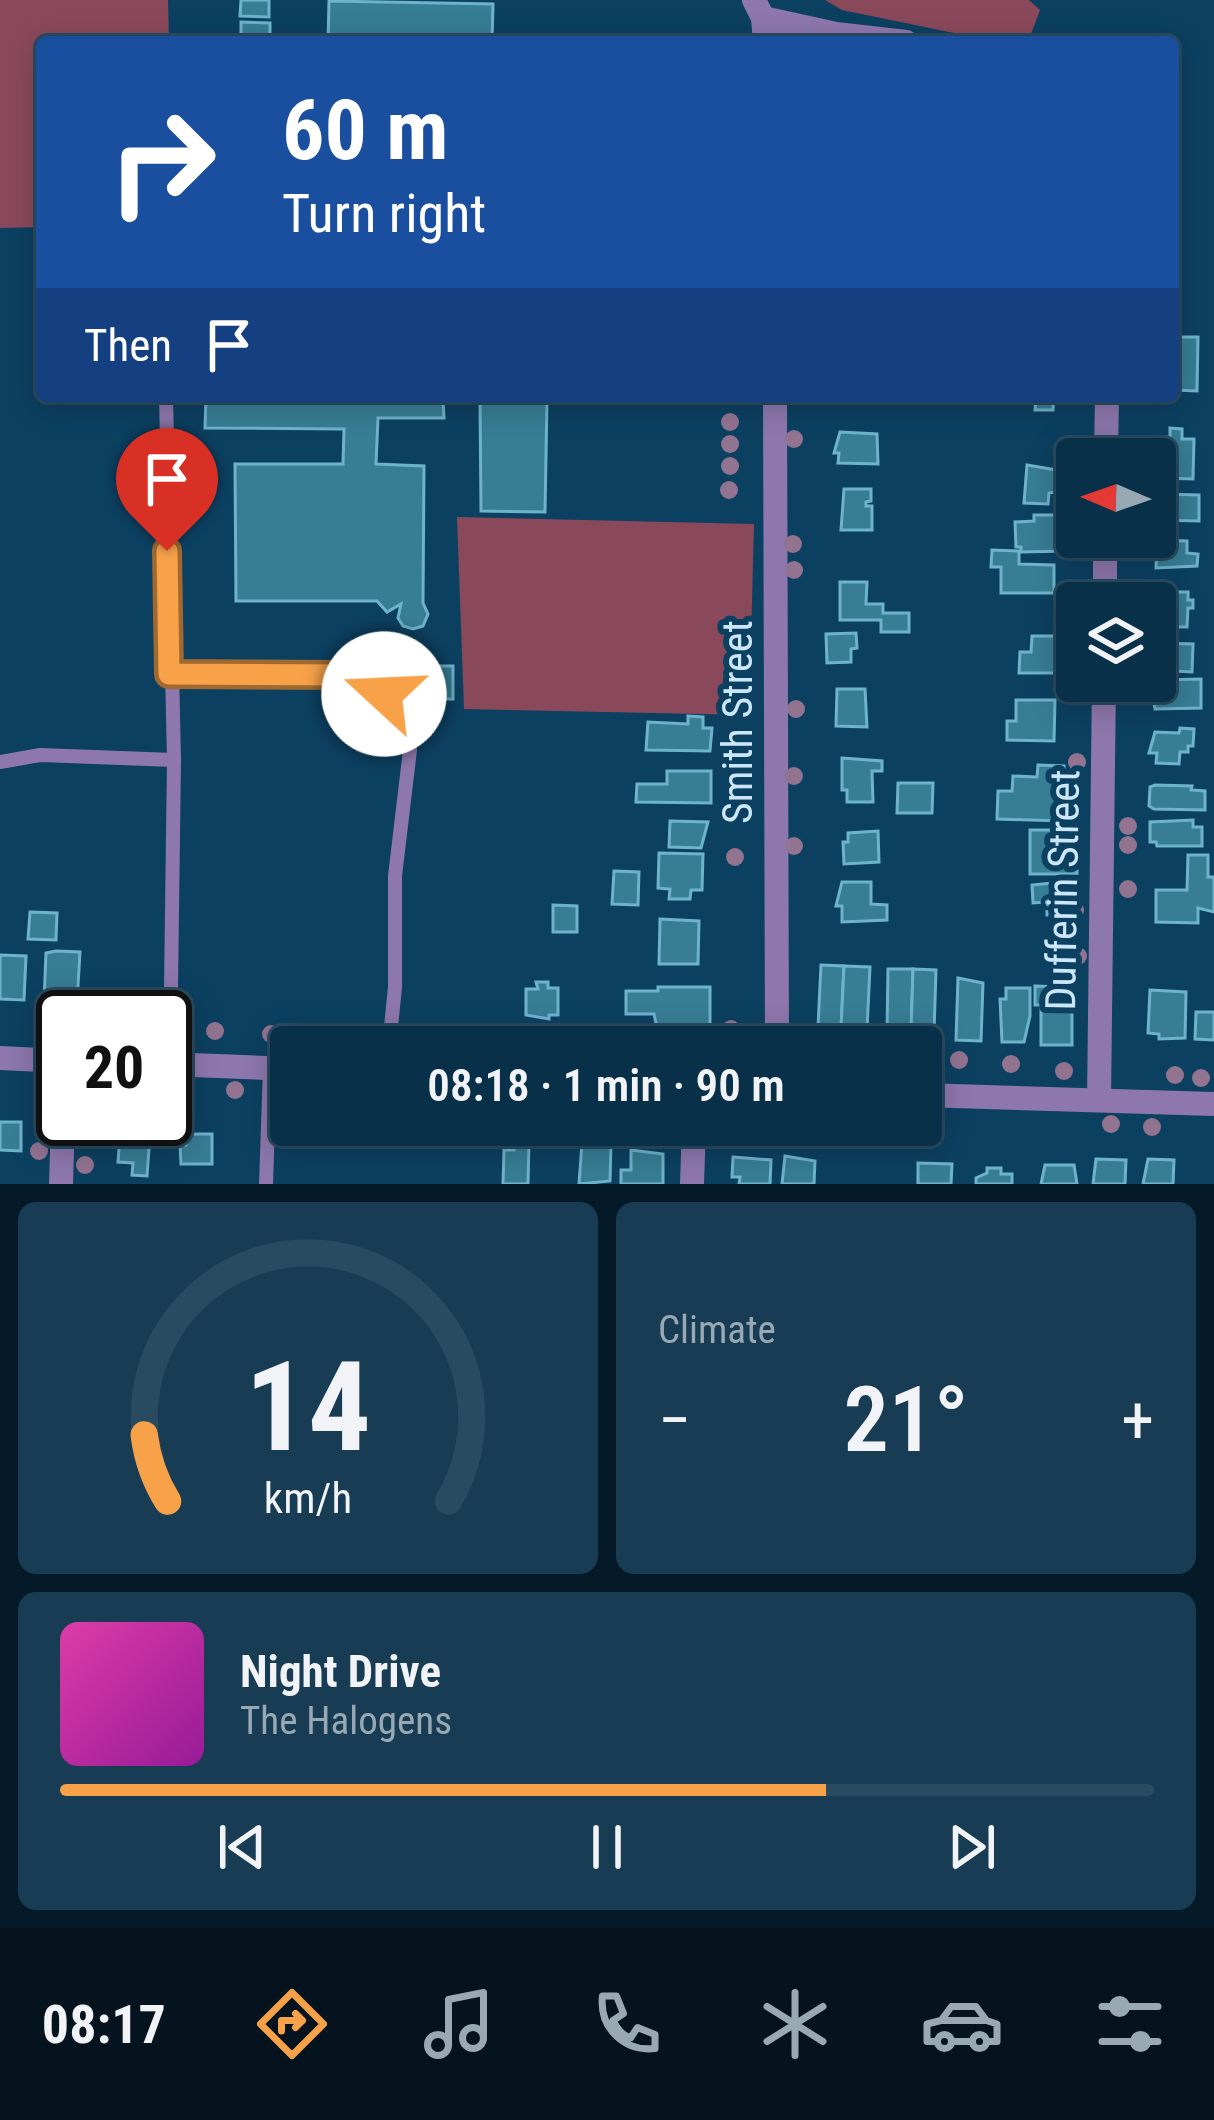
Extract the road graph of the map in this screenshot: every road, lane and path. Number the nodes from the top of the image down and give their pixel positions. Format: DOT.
graph roads {
  1 [pos="761,20"];
  2 [pos="854,36"];
  3 [pos="166,402"];
  4 [pos="775,402"];
  5 [pos="1107,402"];
  6 [pos="1106,438"];
  7 [pos="169,674"];
  8 [pos="1104,702"];
  9 [pos="174,760"];
  10 [pos="0,762"];
  11 [pos="169,990"];
  12 [pos="391,1026"];
  13 [pos="777,1026"];
  14 [pos="0,1058"];
  15 [pos="36,1060"];
  16 [pos="192,1065"];
  17 [pos="270,1069"];
  18 [pos="942,1096"];
  19 [pos="1099,1100"];
  20 [pos="1214,1104"];
  21 [pos="62,1146"];
  22 [pos="271,1146"];
  23 [pos="693,1146"];
  24 [pos="61,1184"];
  25 [pos="266,1184"];
  26 [pos="692,1184"];
  1 -- 2 [label="street"];
  3 -- 7 [label="lane"];
  4 -- 13 [label="street, Smith Street"];
  5 -- 6 [label="street"];
  7 -- 9 [label="lane"];
  7 -- 12 [label="lane"];
  8 -- 19 [label="street, Dufferin Street"];
  9 -- 10 [label="lane"];
  9 -- 11 [label="lane"];
  14 -- 15 [label="street"];
  16 -- 17 [label="street"];
  18 -- 19 [label="street"];
  19 -- 20 [label="street"];
  21 -- 24 [label="street"];
  22 -- 25 [label="lane"];
  23 -- 26 [label="street"];
}
